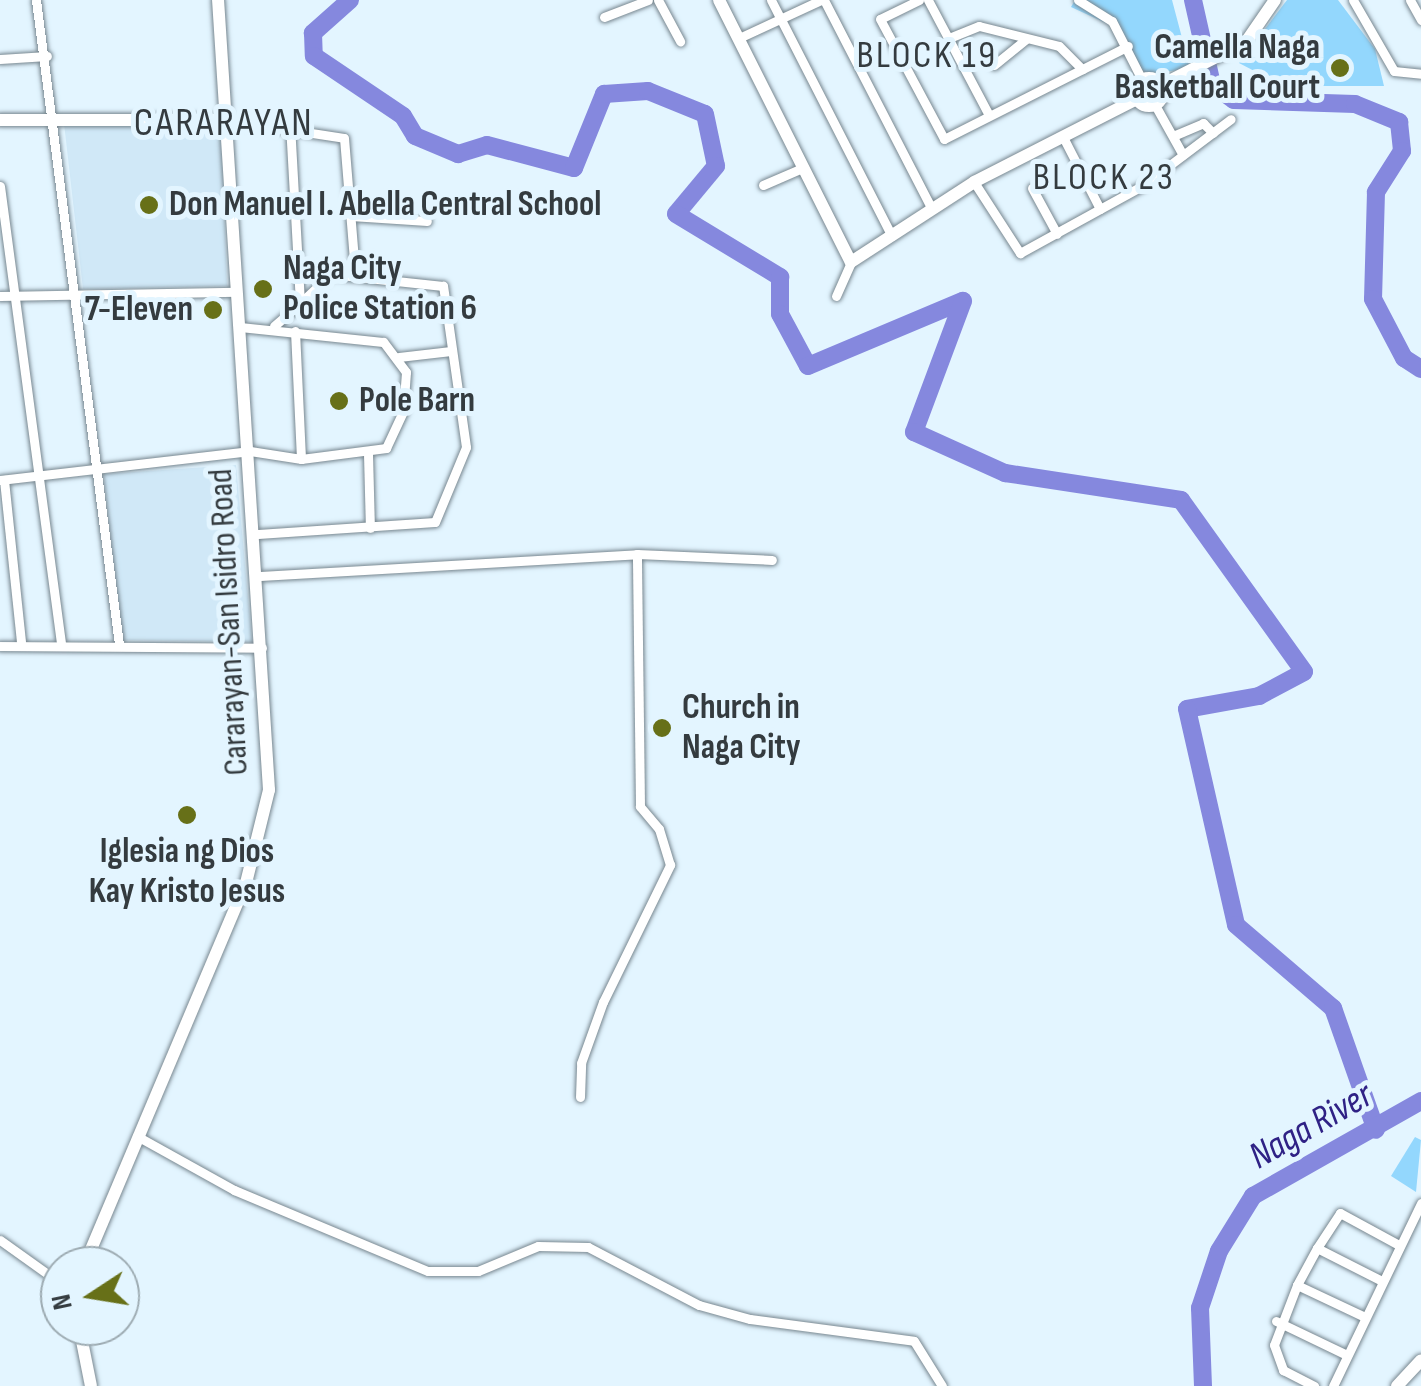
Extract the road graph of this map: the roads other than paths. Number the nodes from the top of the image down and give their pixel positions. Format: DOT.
graph roads {
  1 [pos="36,0"];
  2 [pos="218,0"];
  3 [pos="648,0"];
  4 [pos="658,0"];
  5 [pos="719,0"];
  6 [pos="772,0"];
  7 [pos="823,0"];
  8 [pos="919,0"];
  9 [pos="928,0"];
  10 [pos="1078,0"];
  11 [pos="1275,0"];
  12 [pos="1353,0"];
  13 [pos="1410,0"];
  14 [pos="780,17"];
  15 [pos="604,18"];
  16 [pos="1421,20"];
  17 [pos="739,38"];
  18 [pos="949,38"];
  19 [pos="1026,39"];
  20 [pos="680,41"];
  21 [pos="1128,46"];
  22 [pos="46,56"];
  23 [pos="0,59"];
  24 [pos="994,65"];
  25 [pos="1082,69"];
  26 [pos="1421,74"];
  27 [pos="1142,80"];
  28 [pos="1161,85"];
  29 [pos="1137,99"];
  30 [pos="1156,105"];
  31 [pos="990,115"];
  32 [pos="58,117"];
  33 [pos="1231,119"];
  34 [pos="0,120"];
  35 [pos="227,120"];
  36 [pos="290,124"];
  37 [pos="1213,133"];
  38 [pos="1174,136"];
  39 [pos="1063,137"];
  40 [pos="1183,155"];
  41 [pos="800,169"];
  42 [pos="974,182"];
  43 [pos="763,185"];
  44 [pos="0,186"];
  45 [pos="1032,188"];
  46 [pos="932,209"];
  47 [pos="1100,209"];
  48 [pos="351,216"];
  49 [pos="427,221"];
  50 [pos="1057,234"];
  51 [pos="892,236"];
  52 [pos="851,262"];
  53 [pos="355,272"];
  54 [pos="237,292"];
  55 [pos="78,294"];
  56 [pos="0,296"];
  57 [pos="18,296"];
  58 [pos="836,296"];
  59 [pos="300,303"];
  60 [pos="274,326"];
  61 [pos="240,327"];
  62 [pos="296,332"];
  63 [pos="451,351"];
  64 [pos="399,357"];
  65 [pos="250,452"];
  66 [pos="368,454"];
  67 [pos="301,459"];
  68 [pos="99,472"];
  69 [pos="38,477"];
  70 [pos="2,480"];
  71 [pos="370,528"];
  72 [pos="258,534"];
  73 [pos="637,554"];
  74 [pos="772,560"];
  75 [pos="14,572"];
  76 [pos="0,573"];
  77 [pos="260,576"];
  78 [pos="61,643"];
  79 [pos="21,644"];
  80 [pos="119,644"];
  81 [pos="0,646"];
  82 [pos="262,648"];
  83 [pos="580,1097"];
  84 [pos="135,1134"];
  85 [pos="1421,1202"];
  86 [pos="0,1240"];
  87 [pos="1399,1245"];
  88 [pos="92,1246"];
  89 [pos="1318,1248"];
  90 [pos="40,1269"];
  91 [pos="1382,1281"];
  92 [pos="1297,1285"];
  93 [pos="1363,1316"];
  94 [pos="1276,1321"];
  95 [pos="83,1346"];
  96 [pos="1345,1354"];
  97 [pos="1421,1360"];
  98 [pos="91,1386"];
  99 [pos="942,1386"];
  100 [pos="1314,1386"];
  101 [pos="1334,1386"];
  102 [pos="1397,1386"];
  1 -- 22 [label="street"];
  2 -- 35 [label="main road, Cararayan-San Isidro Road"];
  3 -- 15 [label="street"];
  4 -- 20 [label="street"];
  5 -- 17 [label="main road"];
  6 -- 14 [label="street"];
  7 -- 14 [label="street"];
  7 -- 46 [label="street"];
  8 -- 31 [label="street"];
  9 -- 18 [label="street"];
  10 -- 21 [label="street"];
  11 -- 28 [label="main road"];
  12 -- 26 [label="street"];
  13 -- 16 [label="street"];
  14 -- 17 [label="street"];
  14 -- 51 [label="street"];
  17 -- 41 [label="main road"];
  18 -- 19 [label="street"];
  18 -- 31 [label="street"];
  19 -- 24 [label="street"];
  19 -- 25 [label="street"];
  21 -- 25 [label="street"];
  21 -- 27 [label="street"];
  22 -- 23 [label="street"];
  22 -- 32 [label="street"];
  25 -- 31 [label="street"];
  27 -- 28 [label="main road"];
  27 -- 29 [label="main road"];
  28 -- 30 [label="main road"];
  29 -- 30 [label="main road"];
  29 -- 39 [label="main road"];
  30 -- 38 [label="street"];
  32 -- 34 [label="main road"];
  32 -- 35 [label="main road"];
  32 -- 55 [label="street"];
  33 -- 37 [label="street"];
  35 -- 36 [label="street"];
  35 -- 54 [label="main road, Cararayan-San Isidro Road"];
  36 -- 48 [label="street"];
  36 -- 59 [label="street"];
  37 -- 38 [label="street"];
  37 -- 40 [label="street"];
  38 -- 40 [label="street"];
  39 -- 42 [label="main road"];
  39 -- 47 [label="street"];
  40 -- 47 [label="street"];
  41 -- 43 [label="street"];
  41 -- 52 [label="main road"];
  42 -- 46 [label="main road"];
  42 -- 50 [label="street"];
  44 -- 57 [label="street"];
  45 -- 50 [label="street"];
  46 -- 51 [label="main road"];
  47 -- 50 [label="street"];
  48 -- 49 [label="street"];
  48 -- 53 [label="street"];
  51 -- 52 [label="main road"];
  52 -- 58 [label="street"];
  53 -- 59 [label="street"];
  53 -- 63 [label="street"];
  54 -- 55 [label="street"];
  54 -- 61 [label="main road, Cararayan-San Isidro Road"];
  55 -- 57 [label="street"];
  55 -- 68 [label="street"];
  56 -- 57 [label="street"];
  57 -- 69 [label="street"];
  59 -- 60 [label="street"];
  60 -- 61 [label="street"];
  60 -- 62 [label="street"];
  61 -- 65 [label="main road, Cararayan-San Isidro Road"];
  62 -- 64 [label="street"];
  62 -- 67 [label="street"];
  63 -- 64 [label="street"];
  63 -- 71 [label="street"];
  64 -- 66 [label="street"];
  65 -- 67 [label="street"];
  65 -- 68 [label="street"];
  65 -- 72 [label="main road, Cararayan-San Isidro Road"];
  66 -- 67 [label="street"];
  66 -- 71 [label="street"];
  68 -- 69 [label="street"];
  68 -- 80 [label="street"];
  69 -- 70 [label="street"];
  69 -- 78 [label="street"];
  70 -- 75 [label="street"];
  71 -- 72 [label="street"];
  72 -- 77 [label="main road, Cararayan-San Isidro Road"];
  73 -- 74 [label="street"];
  73 -- 77 [label="street"];
  73 -- 83 [label="street"];
  75 -- 76 [label="street"];
  75 -- 79 [label="street"];
  77 -- 82 [label="main road, Cararayan-San Isidro Road"];
  78 -- 79 [label="street"];
  78 -- 80 [label="street"];
  79 -- 81 [label="street"];
  80 -- 82 [label="street"];
  82 -- 84 [label="main road, Cararayan-San Isidro Road"];
  84 -- 88 [label="main road, Cararayan-San Isidro Road"];
  84 -- 99 [label="street"];
  85 -- 87 [label="street"];
  86 -- 90 [label="street"];
  87 -- 89 [label="street"];
  87 -- 91 [label="street"];
  89 -- 91 [label="street"];
  89 -- 92 [label="street"];
  91 -- 93 [label="street"];
  92 -- 93 [label="street"];
  92 -- 94 [label="street"];
  93 -- 96 [label="street"];
  94 -- 96 [label="street"];
  94 -- 100 [label="street"];
  95 -- 98 [label="main road"];
  96 -- 101 [label="street"];
  97 -- 102 [label="main road"];
}
